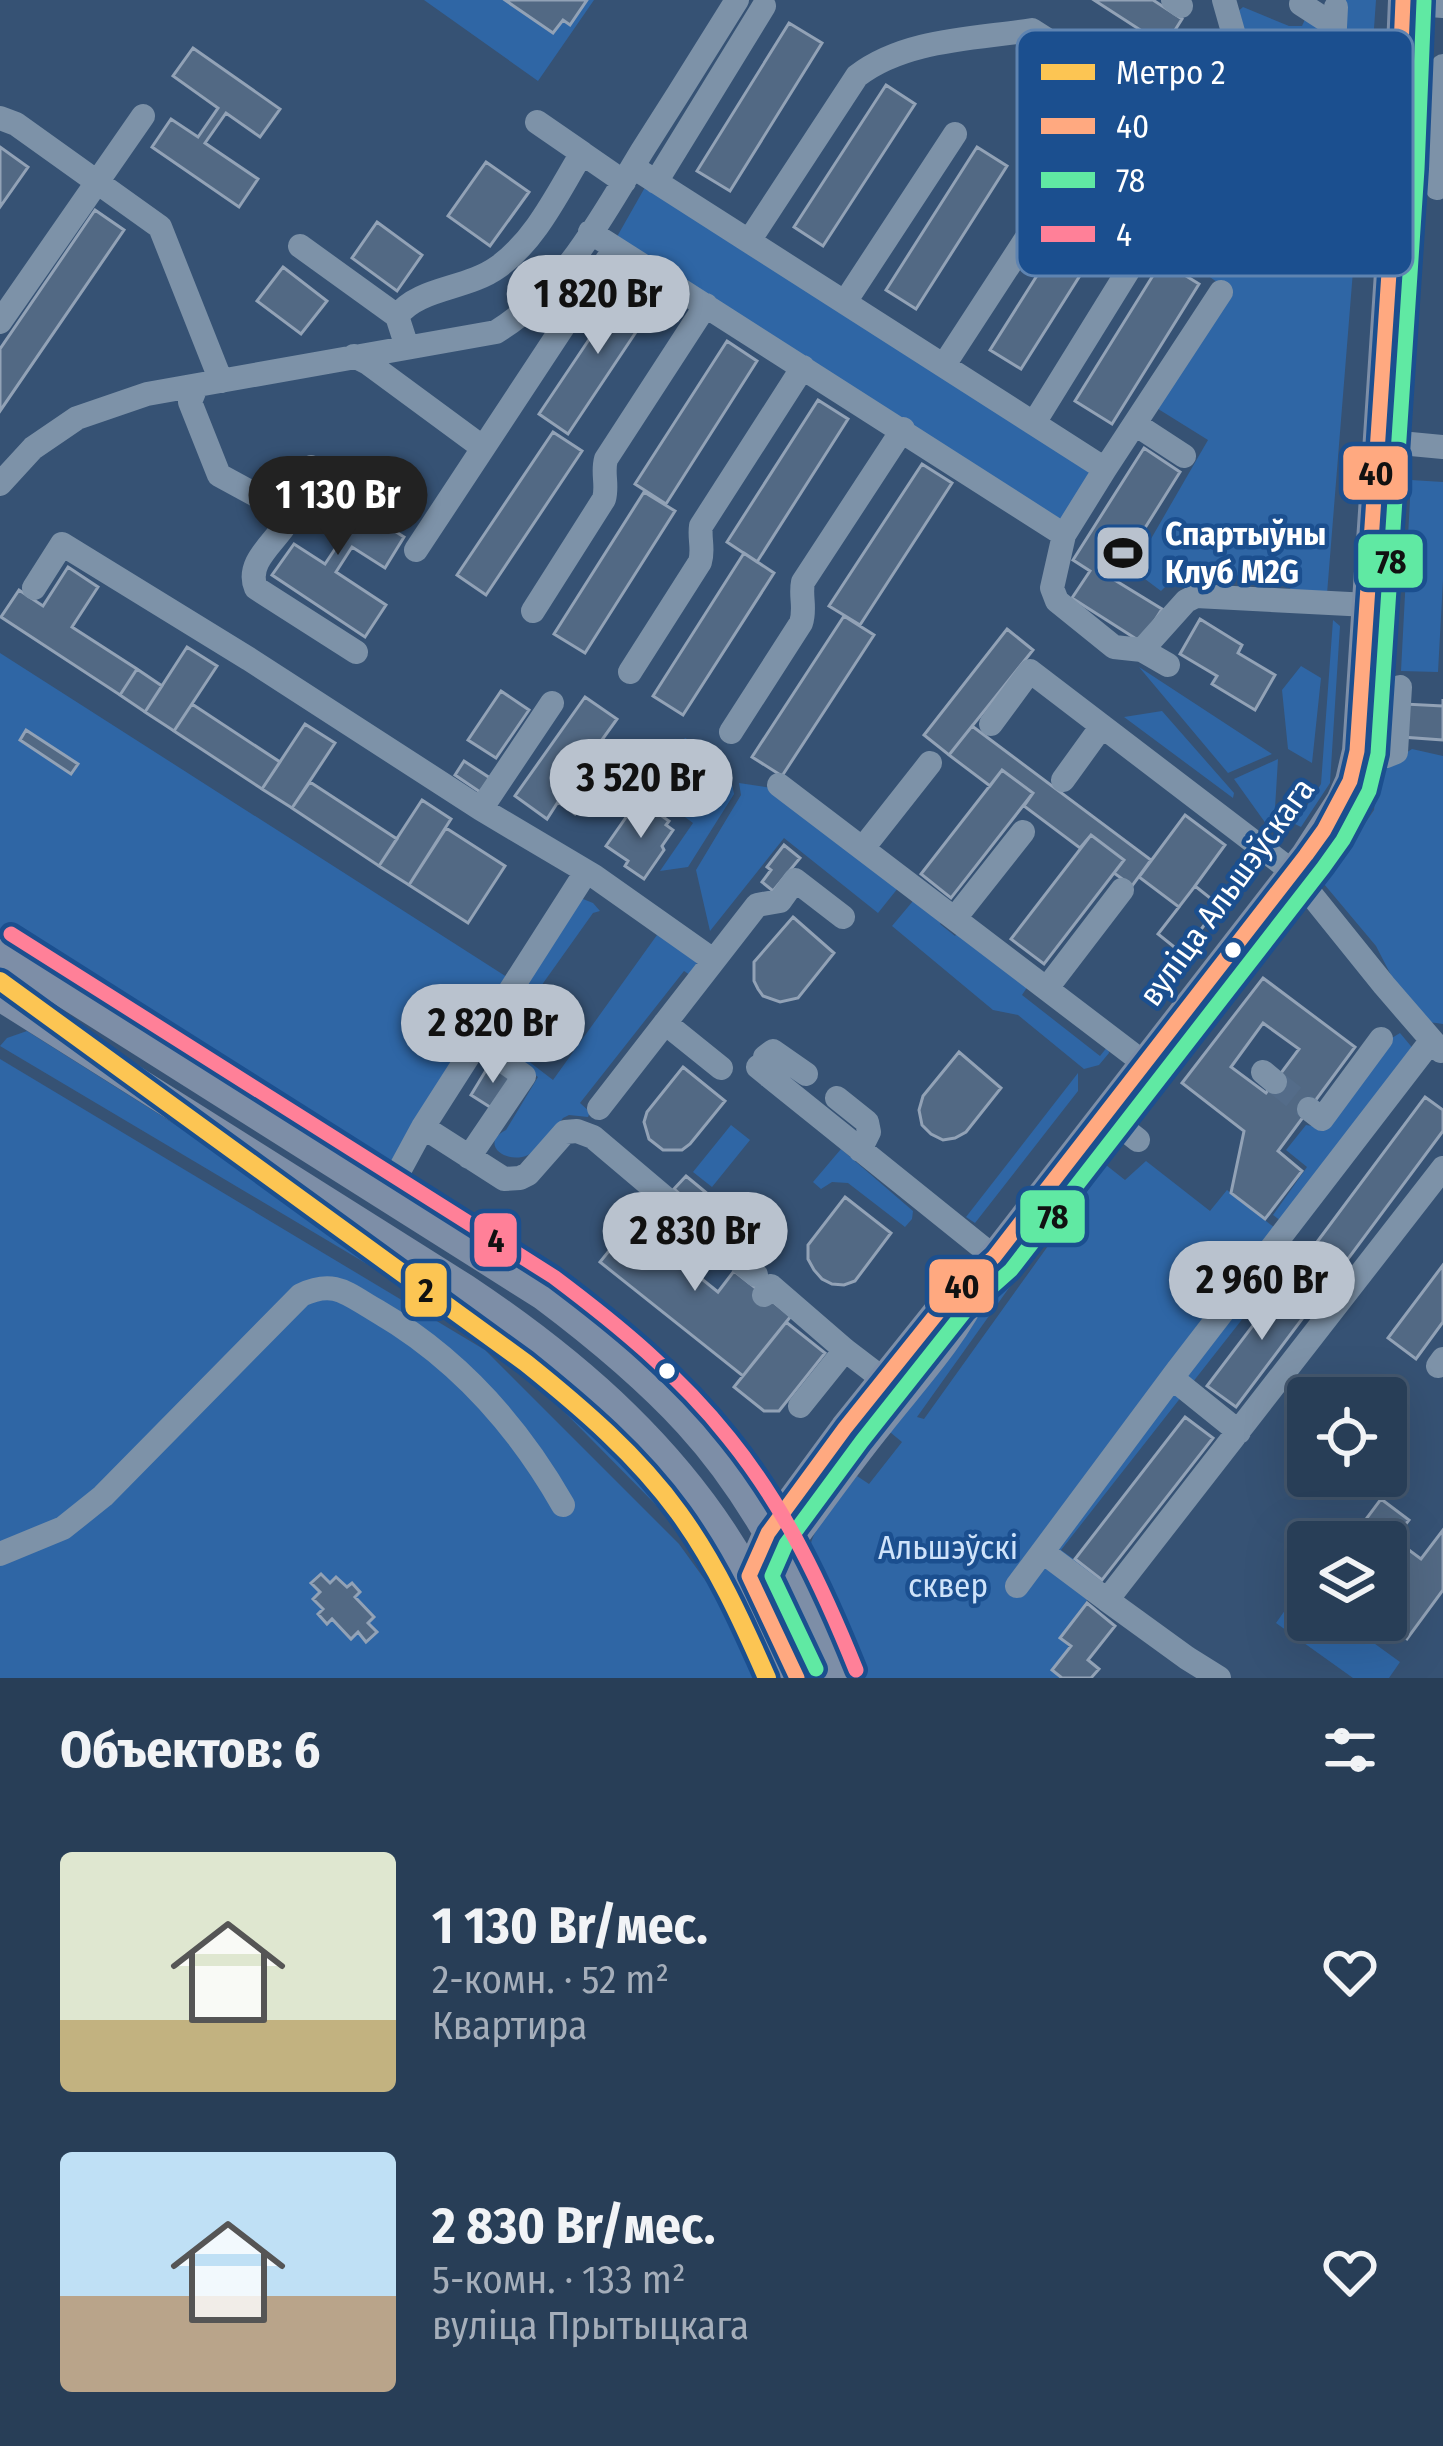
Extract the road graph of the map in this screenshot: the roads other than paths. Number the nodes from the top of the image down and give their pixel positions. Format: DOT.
graph roads {
  1 [pos="737,0"];
  2 [pos="1224,0"];
  3 [pos="1403,2"];
  4 [pos="1301,4"];
  5 [pos="764,6"];
  6 [pos="1443,6"];
  7 [pos="1233,30"];
  8 [pos="1335,30"];
  9 [pos="1017,32"];
  10 [pos="1443,66"];
  11 [pos="143,116"];
  12 [pos="0,118"];
  13 [pos="537,122"];
  14 [pos="955,134"];
  15 [pos="582,153"];
  16 [pos="628,174"];
  17 [pos="656,182"];
  18 [pos="97,184"];
  19 [pos="1440,189"];
  20 [pos="590,232"];
  21 [pos="749,241"];
  22 [pos="300,246"];
  23 [pos="615,248"];
  24 [pos="1017,254"];
  25 [pos="1125,276"];
  26 [pos="1389,276"];
  27 [pos="1221,292"];
  28 [pos="845,302"];
  29 [pos="706,305"];
  30 [pos="397,316"];
  31 [pos="0,322"];
  32 [pos="407,347"];
  33 [pos="354,356"];
  34 [pos="944,365"];
  35 [pos="803,367"];
  36 [pos="209,384"];
  37 [pos="1034,423"];
  38 [pos="1135,424"];
  39 [pos="903,429"];
  40 [pos="1378,441"];
  41 [pos="482,447"];
  42 [pos="1443,447"];
  43 [pos="1184,456"];
  44 [pos="311,467"];
  45 [pos="1105,469"];
  46 [pos="0,484"];
  47 [pos="263,500"];
  48 [pos="1064,535"];
  49 [pos="416,550"];
  50 [pos="34,588"];
  51 [pos="1368,605"];
  52 [pos="533,610"];
  53 [pos="1142,650"];
  54 [pos="356,652"];
  55 [pos="1168,665"];
  56 [pos="630,672"];
  57 [pos="1400,687"];
  58 [pos="552,703"];
  59 [pos="991,724"];
  60 [pos="1102,726"];
  61 [pos="731,732"];
  62 [pos="1357,751"];
  63 [pos="930,763"];
  64 [pos="1063,781"];
  65 [pos="779,785"];
  66 [pos="481,809"];
  67 [pos="1023,832"];
  68 [pos="863,848"];
  69 [pos="586,872"];
  70 [pos="1293,872"];
  71 [pos="1121,890"];
  72 [pos="843,917"];
  73 [pos="955,918"];
  74 [pos="0,952"];
  75 [pos="713,960"];
  76 [pos="1047,988"];
  77 [pos="0,996"];
  78 [pos="665,1023"];
  79 [pos="1381,1039"];
  80 [pos="478,1043"];
  81 [pos="1437,1047"];
  82 [pos="1144,1064"];
  83 [pos="721,1068"];
  84 [pos="824,1084"];
  85 [pos="807,1107"];
  86 [pos="599,1108"];
  87 [pos="1310,1109"];
  88 [pos="1105,1114"];
  89 [pos="424,1127"];
  90 [pos="1138,1140"];
  91 [pos="860,1150"];
  92 [pos="469,1157"];
  93 [pos="1443,1168"];
  94 [pos="385,1197"];
  95 [pos="990,1261"];
  96 [pos="844,1350"];
  97 [pos="1172,1378"];
  98 [pos="883,1379"];
  99 [pos="800,1406"];
  100 [pos="1239,1432"];
  101 [pos="563,1505"];
  102 [pos="774,1544"];
  103 [pos="1043,1552"];
  104 [pos="0,1554"];
  105 [pos="748,1576"];
  106 [pos="1017,1586"];
  107 [pos="1107,1600"];
  108 [pos="797,1678"];
  109 [pos="837,1678"];
  110 [pos="1219,1678"];
  1 -- 16 [label="street"];
  2 -- 7 [label="street"];
  3 -- 6 [label="street"];
  4 -- 8 [label="street"];
  5 -- 17 [label="street"];
  9 -- 21 [label="street"];
  10 -- 19 [label="street"];
  11 -- 18 [label="street"];
  12 -- 18 [label="street"];
  13 -- 15 [label="street"];
  14 -- 28 [label="street"];
  15 -- 16 [label="street"];
  15 -- 30 [label="street"];
  16 -- 17 [label="street"];
  16 -- 20 [label="street"];
  17 -- 21 [label="street"];
  18 -- 31 [label="street"];
  18 -- 36 [label="street"];
  20 -- 23 [label="street"];
  20 -- 32 [label="street"];
  21 -- 28 [label="street"];
  22 -- 30 [label="street"];
  23 -- 29 [label="street"];
  23 -- 41 [label="street"];
  24 -- 34 [label="street"];
  25 -- 37 [label="street"];
  26 -- 40 [label="main road, вуліца Альшэўскага"];
  27 -- 38 [label="street"];
  28 -- 34 [label="street"];
  29 -- 35 [label="street"];
  29 -- 52 [label="street"];
  30 -- 32 [label="street"];
  32 -- 33 [label="street"];
  33 -- 36 [label="street"];
  33 -- 41 [label="street"];
  34 -- 37 [label="street"];
  35 -- 39 [label="street"];
  35 -- 56 [label="street"];
  36 -- 46 [label="street"];
  36 -- 47 [label="street"];
  37 -- 45 [label="street"];
  38 -- 43 [label="street"];
  38 -- 45 [label="street"];
  39 -- 48 [label="street"];
  39 -- 61 [label="street"];
  40 -- 42 [label="street"];
  40 -- 51 [label="main road, вуліца Альшэўскага"];
  41 -- 49 [label="street"];
  44 -- 47 [label="street"];
  45 -- 48 [label="street"];
  47 -- 54 [label="street"];
  48 -- 53 [label="street"];
  50 -- 66 [label="street"];
  51 -- 53 [label="street"];
  51 -- 62 [label="main road, вуліца Альшэўскага"];
  53 -- 55 [label="street"];
  57 -- 62 [label="street"];
  58 -- 66 [label="street"];
  59 -- 60 [label="street"];
  60 -- 64 [label="street"];
  60 -- 70 [label="street"];
  62 -- 70 [label="main road, вуліца Альшэўскага"];
  63 -- 68 [label="street"];
  65 -- 68 [label="street"];
  66 -- 69 [label="street"];
  67 -- 73 [label="street"];
  68 -- 73 [label="street"];
  69 -- 75 [label="street"];
  69 -- 80 [label="street"];
  70 -- 81 [label="street"];
  70 -- 82 [label="main road, вуліца Альшэўскага"];
  71 -- 76 [label="street"];
  72 -- 75 [label="street"];
  73 -- 76 [label="street"];
  74 -- 94 [label="main road"];
  75 -- 78 [label="street"];
  76 -- 82 [label="street"];
  77 -- 105 [label="main road"];
  78 -- 83 [label="street"];
  78 -- 86 [label="street"];
  79 -- 87 [label="street"];
  80 -- 89 [label="street"];
  80 -- 92 [label="street"];
  81 -- 97 [label="street"];
  82 -- 88 [label="main road, вуліца Альшэўскага"];
  84 -- 85 [label="street"];
  84 -- 85 [label="street"];
  84 -- 91 [label="street"];
  85 -- 91 [label="street"];
  88 -- 90 [label="street"];
  88 -- 95 [label="main road, вуліца Альшэўскага"];
  89 -- 92 [label="street"];
  89 -- 94 [label="street"];
  91 -- 95 [label="street"];
  92 -- 96 [label="street"];
  93 -- 100 [label="street"];
  94 -- 102 [label="main road"];
  95 -- 98 [label="main road, вуліца Альшэўскага"];
  95 -- 102 [label="main road, вуліца Альшэўскага"];
  96 -- 98 [label="street"];
  96 -- 99 [label="street"];
  97 -- 100 [label="street"];
  97 -- 103 [label="street"];
  98 -- 102 [label="main road, вуліца Альшэўскага"];
  100 -- 107 [label="street"];
  101 -- 104 [label="street"];
  102 -- 105 [label="main road, вуліца Альшэўскага"];
  102 -- 109 [label="main road"];
  103 -- 106 [label="street"];
  103 -- 107 [label="street"];
  105 -- 108 [label="main road"];
  107 -- 110 [label="street"];
}
